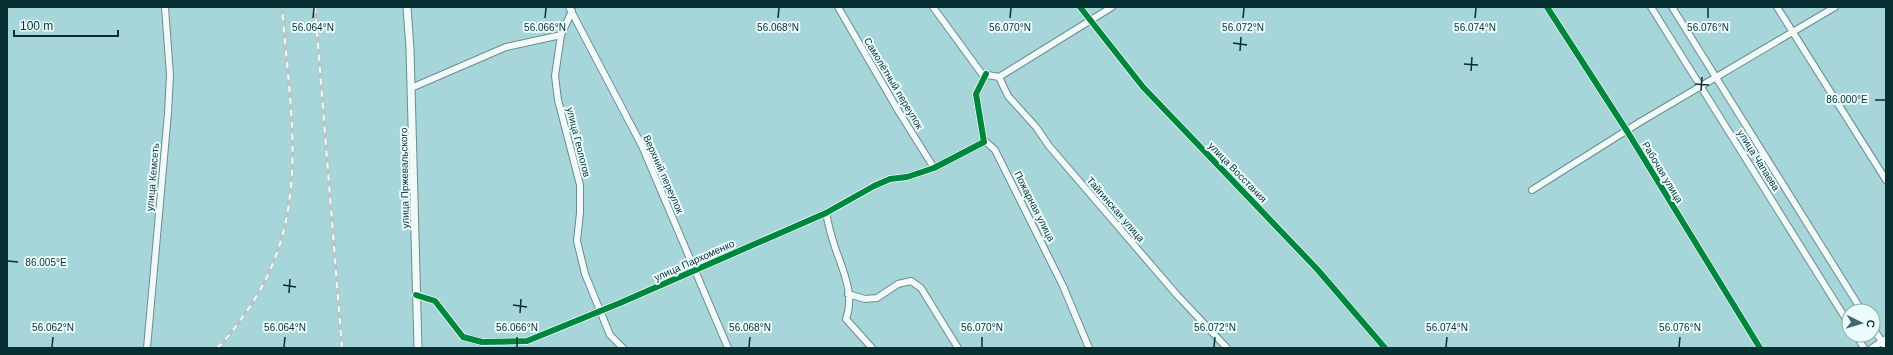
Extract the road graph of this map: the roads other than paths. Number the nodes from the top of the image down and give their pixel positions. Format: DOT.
graph roads {
  1 [pos="165,7"];
  2 [pos="407,7"];
  3 [pos="838,7"];
  4 [pos="933,7"];
  5 [pos="1080,7"];
  6 [pos="1112,7"];
  7 [pos="1547,7"];
  8 [pos="1651,7"];
  9 [pos="1672,7"];
  10 [pos="1777,7"];
  11 [pos="1835,7"];
  12 [pos="571,9"];
  13 [pos="1091,20"];
  14 [pos="1793,32"];
  15 [pos="561,35"];
  16 [pos="984,74"];
  17 [pos="999,77"];
  18 [pos="1716,78"];
  19 [pos="1701,87"];
  20 [pos="411,88"];
  21 [pos="1626,130"];
  22 [pos="984,140"];
  23 [pos="934,168"];
  24 [pos="1886,180"];
  25 [pos="1532,190"];
  26 [pos="826,214"];
  27 [pos="695,271"];
  28 [pos="848,294"];
  29 [pos="416,295"];
  30 [pos="1857,303"];
  31 [pos="601,311"];
  32 [pos="1841,311"];
  33 [pos="1884,341"];
  34 [pos="147,348"];
  35 [pos="418,348"];
  36 [pos="623,348"];
  37 [pos="728,348"];
  38 [pos="872,348"];
  39 [pos="958,348"];
  40 [pos="1089,348"];
  41 [pos="1227,348"];
  42 [pos="1385,348"];
  43 [pos="1760,348"];
  44 [pos="1872,348"];
  45 [pos="1886,348"];
  1 -- 34 [label="street, улица Кемсеть"];
  2 -- 20 [label="street, улица Пржевальского"];
  3 -- 23 [label="street, Самолётный переулок"];
  4 -- 16 [label="street"];
  5 -- 13 [label="street, улица Восстания"];
  6 -- 13 [label="street"];
  7 -- 21 [label="street, Рабочая улица"];
  8 -- 19 [label="street, улица Чапаева"];
  9 -- 18 [label="street, улица Чапаева"];
  10 -- 14 [label="street"];
  11 -- 14 [label="street"];
  12 -- 15 [label="street, улица Геологов"];
  12 -- 27 [label="street, Верхний переулок"];
  13 -- 17 [label="street"];
  13 -- 42 [label="street, улица Восстания"];
  14 -- 18 [label="street"];
  14 -- 24 [label="street"];
  15 -- 20 [label="street"];
  15 -- 31 [label="street, улица Геологов"];
  16 -- 17 [label="street"];
  16 -- 22 [label="street"];
  17 -- 41 [label="street, Тайгинская улица"];
  18 -- 19 [label="street"];
  18 -- 30 [label="street, улица Чапаева"];
  19 -- 21 [label="street"];
  19 -- 32 [label="street, улица Чапаева"];
  20 -- 29 [label="street, улица Пржевальского"];
  21 -- 25 [label="street"];
  21 -- 43 [label="street, Рабочая улица"];
  22 -- 23 [label="street, улица Пархоменко"];
  22 -- 40 [label="street, Пожарная улица"];
  23 -- 26 [label="street, улица Пархоменко"];
  26 -- 27 [label="street, улица Пархоменко"];
  26 -- 28 [label="street"];
  27 -- 31 [label="street, улица Пархоменко"];
  27 -- 37 [label="street, Верхний переулок"];
  28 -- 38 [label="street"];
  28 -- 39 [label="street"];
  29 -- 31 [label="street, улица Пархоменко"];
  29 -- 35 [label="street, улица Пржевальского"];
  31 -- 36 [label="street, улица Геологов"];
  33 -- 44 [label="street"];
  33 -- 45 [label="street"];
}
